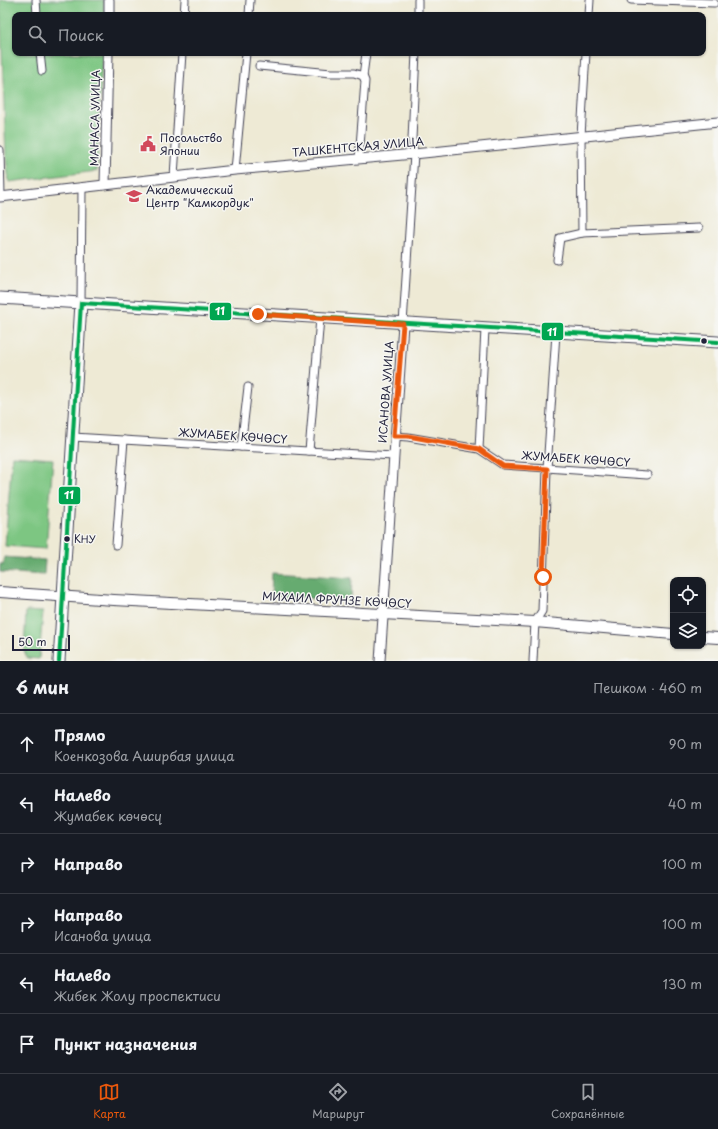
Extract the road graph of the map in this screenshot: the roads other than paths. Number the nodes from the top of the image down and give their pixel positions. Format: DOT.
graph roads {
  1 [pos="36,0"];
  2 [pos="109,0"];
  3 [pos="185,0"];
  4 [pos="250,0"];
  5 [pos="418,0"];
  6 [pos="590,0"];
  7 [pos="631,0"];
  8 [pos="714,3"];
  9 [pos="37,12"];
  10 [pos="108,12"];
  11 [pos="184,12"];
  12 [pos="249,12"];
  13 [pos="418,12"];
  14 [pos="589,12"];
  15 [pos="40,56"];
  16 [pos="108,56"];
  17 [pos="182,56"];
  18 [pos="246,56"];
  19 [pos="366,56"];
  20 [pos="416,56"];
  21 [pos="586,56"];
  22 [pos="259,66"];
  23 [pos="42,71"];
  24 [pos="363,76"];
  25 [pos="718,122"];
  26 [pos="581,136"];
  27 [pos="0,150"];
  28 [pos="414,154"];
  29 [pos="359,158"];
  30 [pos="235,170"];
  31 [pos="174,176"];
  32 [pos="105,184"];
  33 [pos="82,187"];
  34 [pos="1,197"];
  35 [pos="699,228"];
  36 [pos="582,233"];
  37 [pos="557,260"];
  38 [pos="0,298"];
  39 [pos="81,303"];
  40 [pos="320,318"];
  41 [pos="403,324"];
  42 [pos="485,328"];
  43 [pos="556,333"];
  44 [pos="718,342"];
  45 [pos="248,387"];
  46 [pos="394,436"];
  47 [pos="73,437"];
  48 [pos="124,440"];
  49 [pos="241,447"];
  50 [pos="479,449"];
  51 [pos="309,451"];
  52 [pos="393,456"];
  53 [pos="547,469"];
  54 [pos="647,475"];
  55 [pos="116,546"];
  56 [pos="0,592"];
  57 [pos="63,597"];
  58 [pos="383,614"];
  59 [pos="535,622"];
  60 [pos="670,634"];
  61 [pos="706,637"];
  62 [pos="718,638"];
  63 [pos="59,661"];
  64 [pos="380,661"];
  65 [pos="533,661"];
  1 -- 9 [label="street"];
  2 -- 10 [label="street"];
  3 -- 11 [label="street"];
  4 -- 12 [label="street"];
  5 -- 13 [label="street"];
  6 -- 14 [label="street"];
  7 -- 8 [label="street"];
  15 -- 23 [label="street"];
  16 -- 32 [label="street, МАНАСА УЛИЦА"];
  17 -- 31 [label="street"];
  18 -- 30 [label="street"];
  19 -- 24 [label="street"];
  20 -- 28 [label="street, ИСАНОВА УЛИЦА"];
  21 -- 26 [label="street"];
  22 -- 24 [label="street"];
  24 -- 29 [label="street"];
  25 -- 26 [label="street, ТАШКЕНТСКАЯ УЛИЦА"];
  26 -- 28 [label="street, ТАШКЕНТСКАЯ УЛИЦА"];
  26 -- 36 [label="street"];
  27 -- 34 [label="street"];
  28 -- 29 [label="street, ТАШКЕНТСКАЯ УЛИЦА"];
  28 -- 41 [label="street, ИСАНОВА УЛИЦА"];
  29 -- 30 [label="street, ТАШКЕНТСКАЯ УЛИЦА"];
  30 -- 31 [label="street, ТАШКЕНТСКАЯ УЛИЦА"];
  31 -- 32 [label="street, ТАШКЕНТСКАЯ УЛИЦА"];
  32 -- 33 [label="street, ТАШКЕНТСКАЯ УЛИЦА"];
  33 -- 34 [label="street, ТАШКЕНТСКАЯ УЛИЦА"];
  33 -- 39 [label="street"];
  35 -- 36 [label="street"];
  36 -- 37 [label="street"];
  38 -- 39 [label="main road"];
  39 -- 40 [label="main road"];
  39 -- 47 [label="main road"];
  40 -- 41 [label="main road"];
  40 -- 51 [label="street"];
  41 -- 42 [label="main road"];
  41 -- 46 [label="street, ИСАНОВА УЛИЦА"];
  42 -- 43 [label="main road"];
  42 -- 50 [label="street"];
  43 -- 44 [label="main road"];
  43 -- 53 [label="street"];
  45 -- 49 [label="street"];
  46 -- 50 [label="street"];
  46 -- 52 [label="street, ИСАНОВА УЛИЦА"];
  47 -- 48 [label="street, ЖУМАБЕК КӨЧӨСҮ"];
  47 -- 57 [label="main road"];
  48 -- 49 [label="street, ЖУМАБЕК КӨЧӨСҮ"];
  48 -- 55 [label="street"];
  49 -- 51 [label="street, ЖУМАБЕК КӨЧӨСҮ"];
  50 -- 53 [label="street, ЖУМАБЕК КӨЧӨСҮ"];
  51 -- 52 [label="street, ЖУМАБЕК КӨЧӨСҮ"];
  52 -- 58 [label="street, ИСАНОВА УЛИЦА"];
  53 -- 54 [label="street, ЖУМАБЕК КӨЧӨСҮ"];
  53 -- 59 [label="street"];
  56 -- 57 [label="main road, МИХАИЛ ФРУНЗЕ КӨЧӨСҮ"];
  57 -- 58 [label="main road, МИХАИЛ ФРУНЗЕ КӨЧӨСҮ"];
  57 -- 63 [label="main road"];
  58 -- 59 [label="main road, МИХАИЛ ФРУНЗЕ КӨЧӨСҮ"];
  58 -- 64 [label="street, ИСАНОВА УЛИЦА"];
  59 -- 60 [label="main road, МИХАИЛ ФРУНЗЕ КӨЧӨСҮ"];
  59 -- 65 [label="street"];
  61 -- 62 [label="main road"];
}
